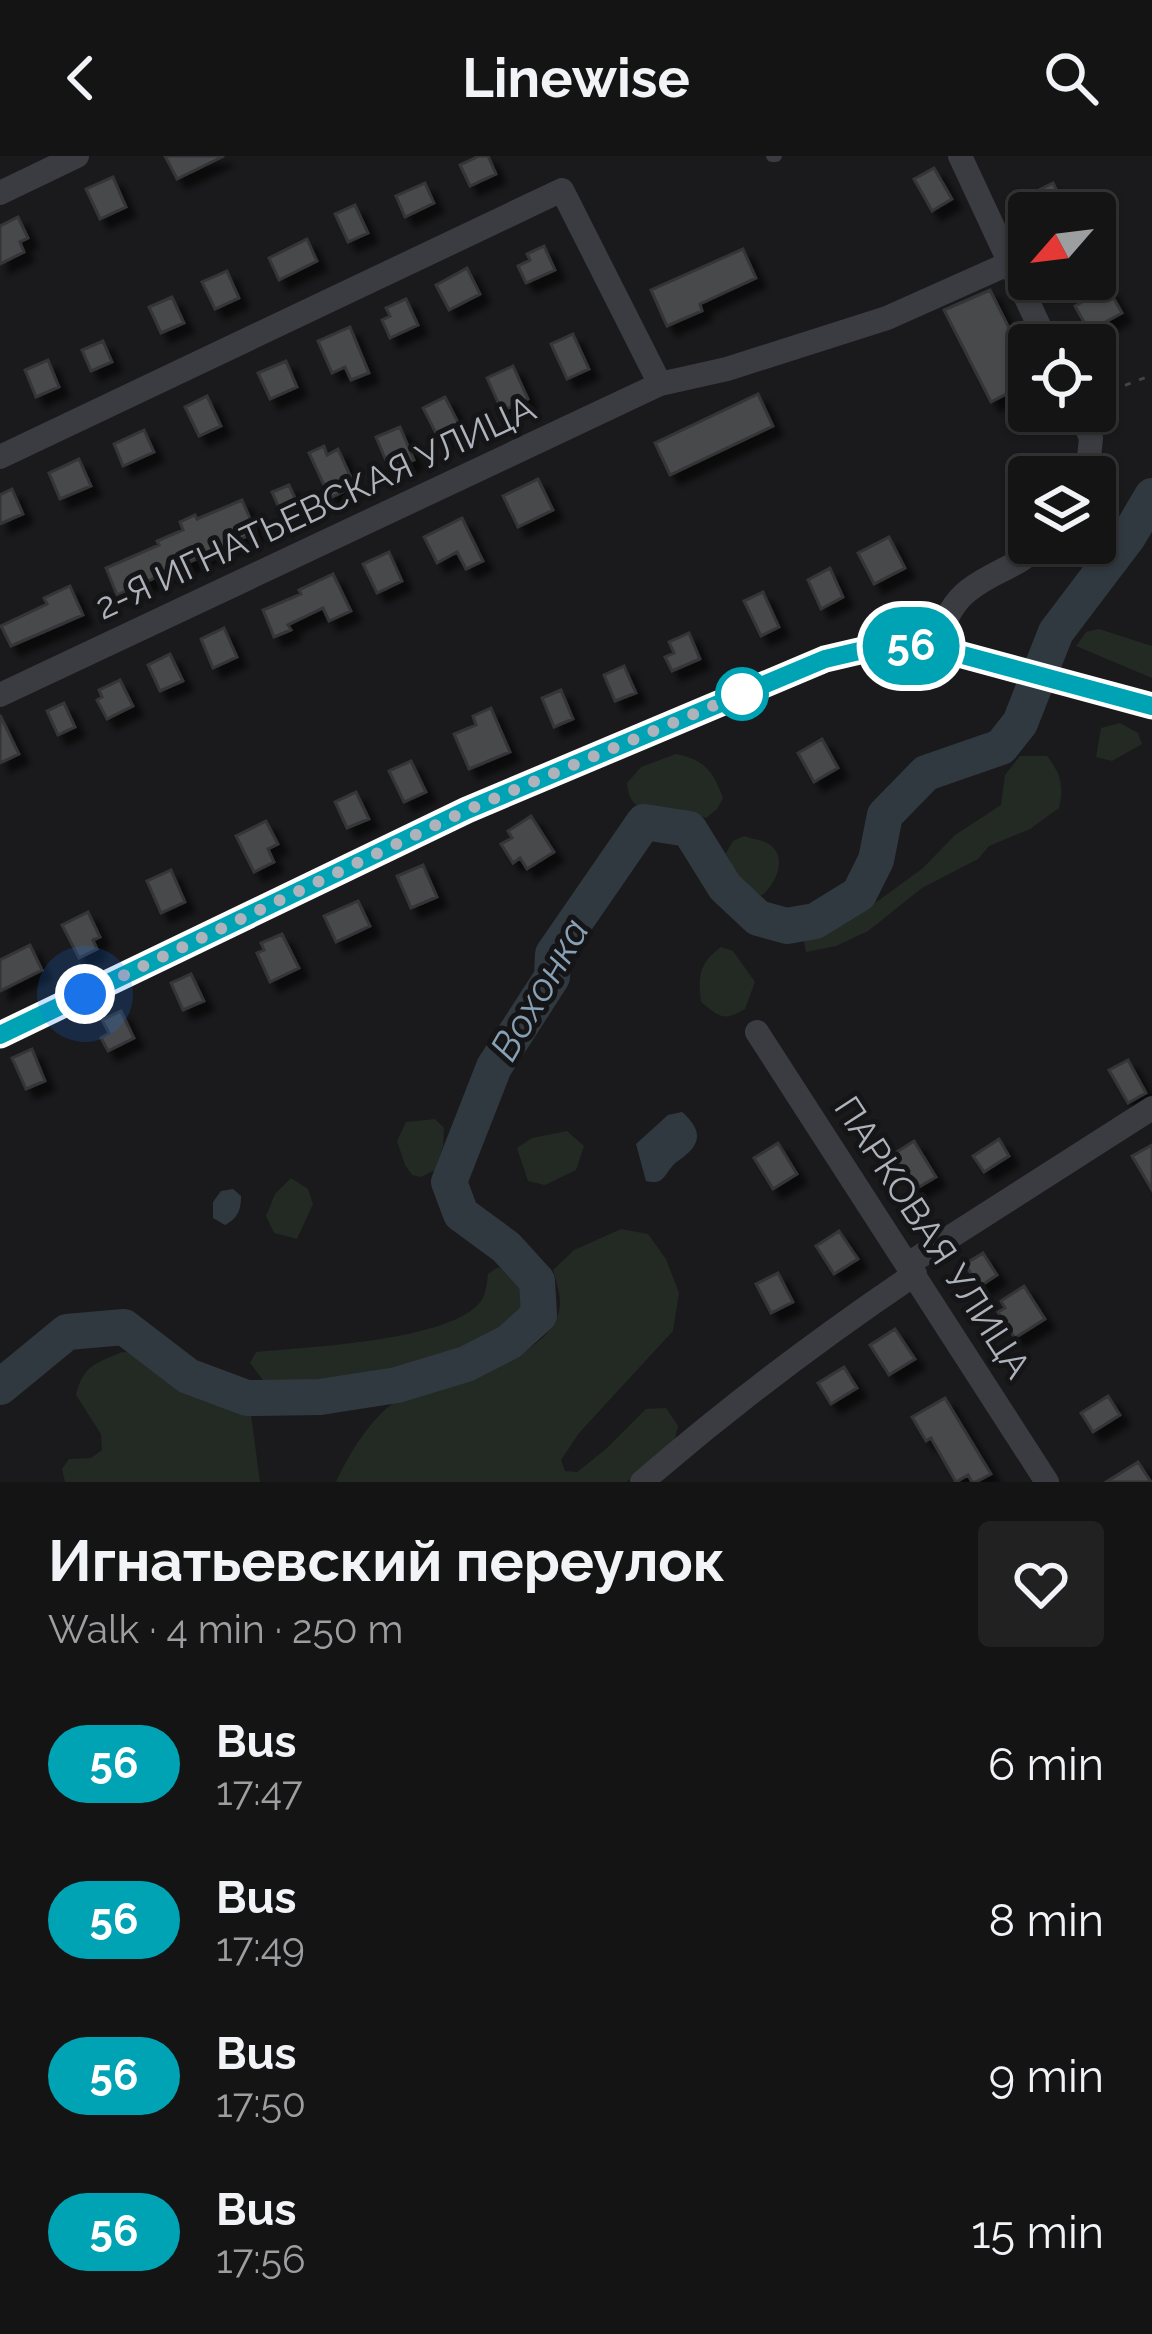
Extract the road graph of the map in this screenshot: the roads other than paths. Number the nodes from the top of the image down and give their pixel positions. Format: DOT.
graph roads {
  1 [pos="77,156"];
  2 [pos="960,156"];
  3 [pos="0,193"];
  4 [pos="1008,259"];
  5 [pos="1008,264"];
  6 [pos="660,384"];
  7 [pos="0,457"];
  8 [pos="1017,564"];
  9 [pos="942,649"];
  10 [pos="0,695"];
  11 [pos="1152,706"];
  12 [pos="757,1032"];
  13 [pos="0,1035"];
  14 [pos="1152,1108"];
  15 [pos="912,1269"];
  16 [pos="642,1482"];
  17 [pos="1047,1482"];
  1 -- 3 [label="street"];
  2 -- 4 [label="street"];
  5 -- 6 [label="street, 2-Я ИГНАТЬЕВСКАЯ УЛИЦА"];
  6 -- 7 [label="street"];
  6 -- 10 [label="street, 2-Я ИГНАТЬЕВСКАЯ УЛИЦА"];
  8 -- 9 [label="street"];
  9 -- 11 [label="street"];
  9 -- 13 [label="street"];
  12 -- 15 [label="street, ПАРКОВАЯ УЛИЦА"];
  14 -- 15 [label="street"];
  15 -- 16 [label="street"];
  15 -- 17 [label="street, ПАРКОВАЯ УЛИЦА"];
}
